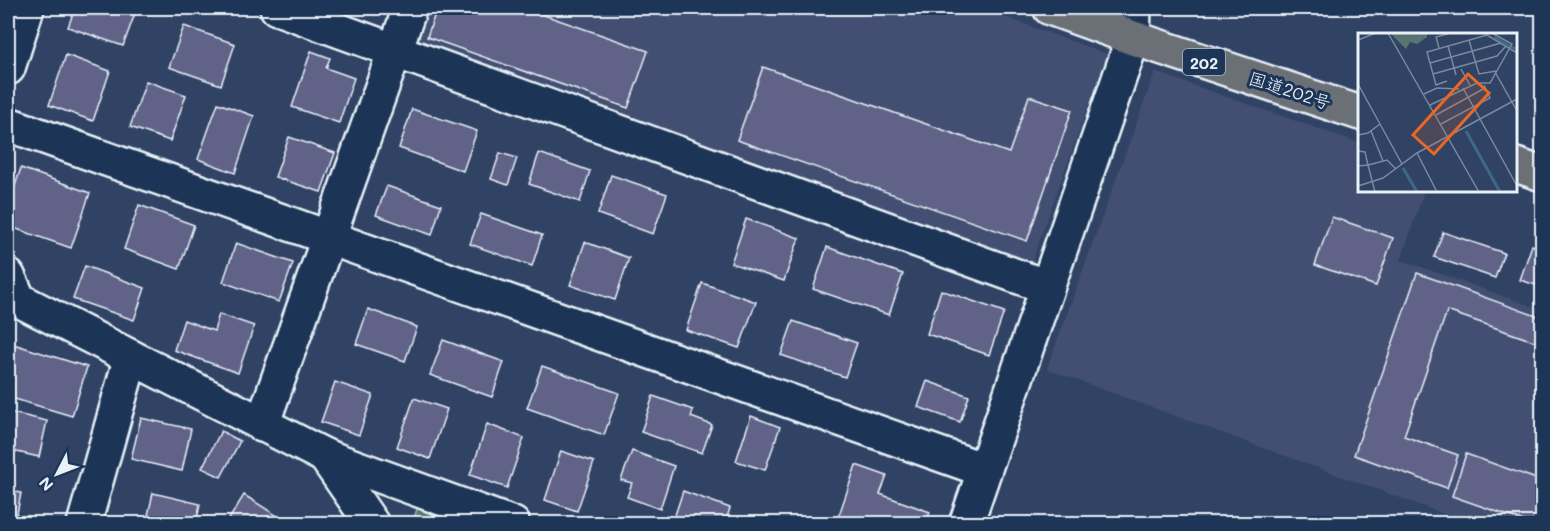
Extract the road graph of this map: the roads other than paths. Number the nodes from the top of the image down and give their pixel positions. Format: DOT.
graph roads {
  1 [pos="27,8"];
  2 [pos="277,8"];
  3 [pos="410,8"];
  4 [pos="1050,8"];
  5 [pos="1134,23"];
  6 [pos="394,50"];
  7 [pos="8,68"];
  8 [pos="1358,113"];
  9 [pos="8,124"];
  10 [pos="1517,166"];
  11 [pos="1542,174"];
  12 [pos="328,237"];
  13 [pos="8,276"];
  14 [pos="1047,287"];
  15 [pos="131,357"];
  16 [pos="262,425"];
  17 [pos="325,456"];
  18 [pos="984,470"];
  19 [pos="84,524"];
  20 [pos="372,524"];
  21 [pos="513,524"];
  22 [pos="966,524"];
  1 -- 7 [label="street"];
  2 -- 6 [label="street"];
  3 -- 6 [label="street"];
  4 -- 5 [label="highway, 国道202号 / 202"];
  5 -- 8 [label="highway, 国道202号 / 202"];
  5 -- 14 [label="street"];
  6 -- 12 [label="street"];
  6 -- 14 [label="street"];
  9 -- 12 [label="street"];
  10 -- 11 [label="highway"];
  12 -- 16 [label="street"];
  12 -- 18 [label="street"];
  13 -- 15 [label="street"];
  14 -- 18 [label="street"];
  15 -- 16 [label="street"];
  15 -- 19 [label="street"];
  16 -- 17 [label="street"];
  17 -- 20 [label="street"];
  17 -- 21 [label="street"];
  18 -- 22 [label="street"];
}
